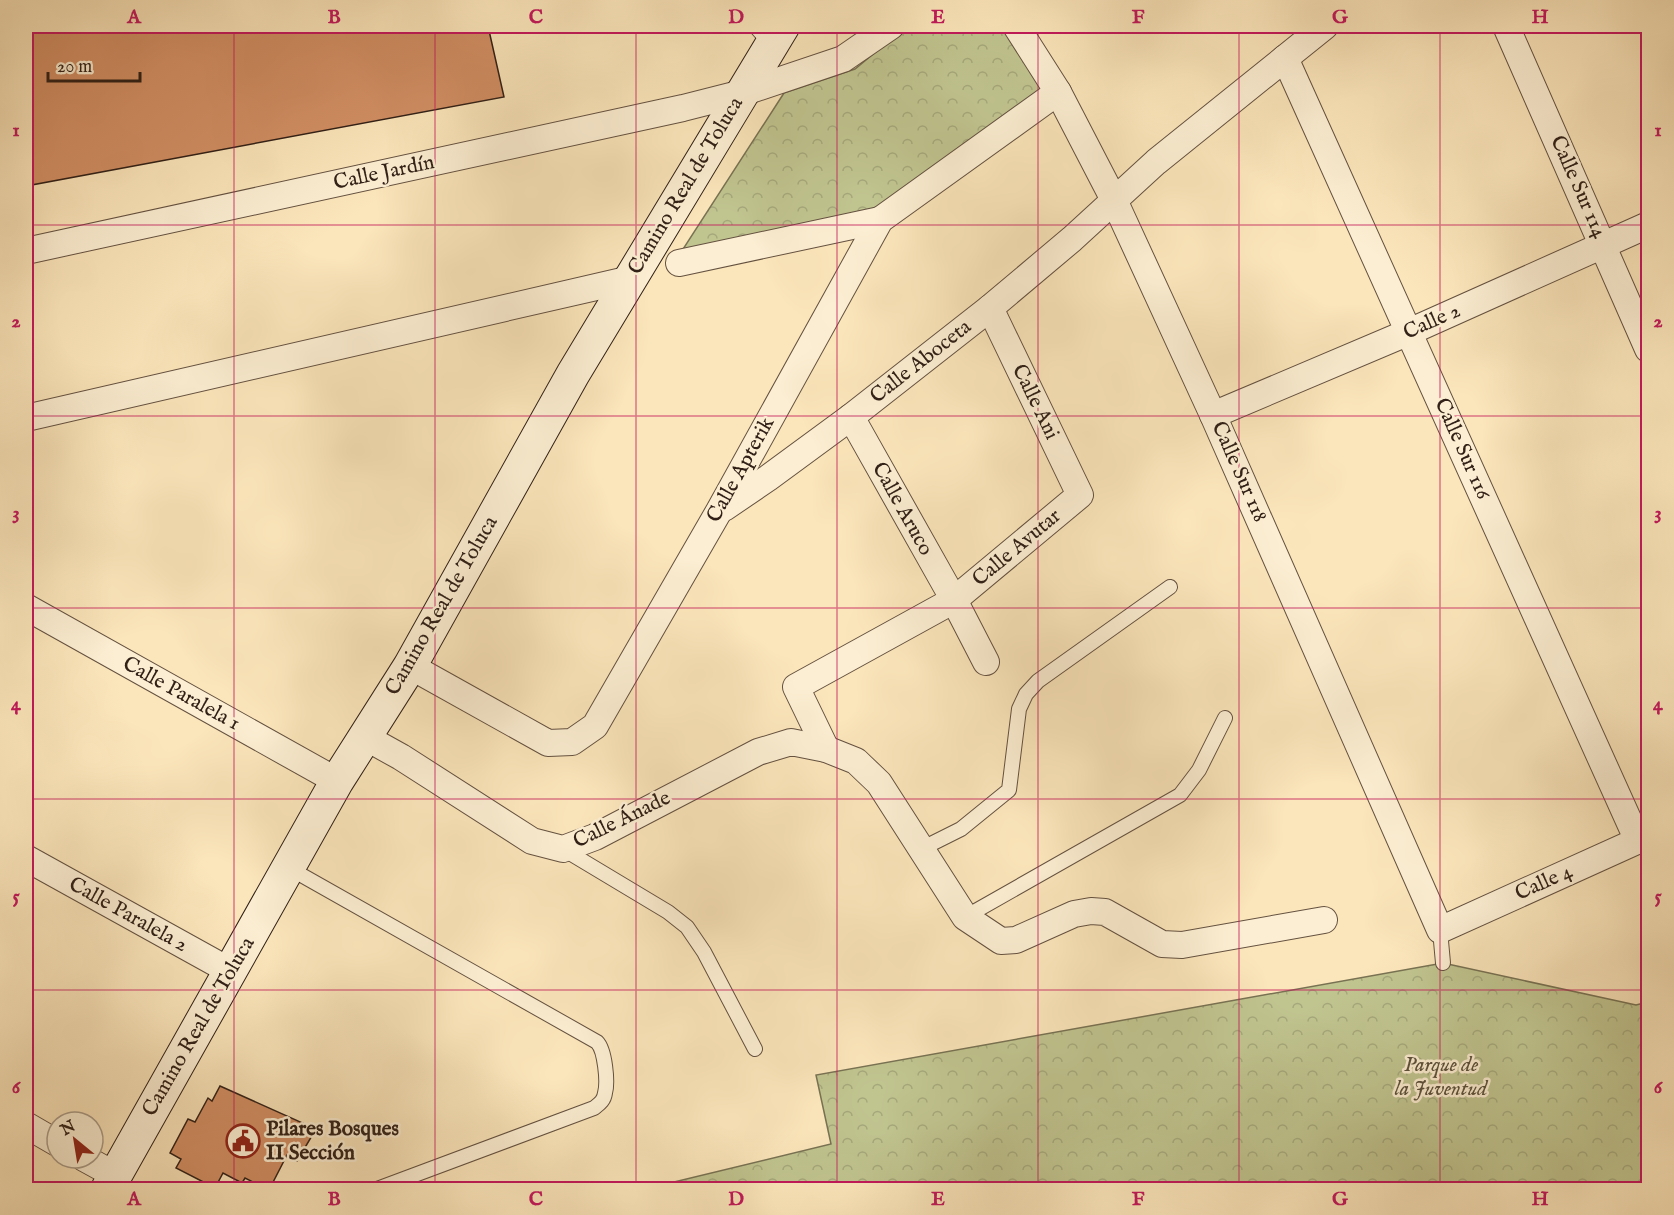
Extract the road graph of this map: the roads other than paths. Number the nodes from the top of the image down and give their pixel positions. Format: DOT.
graph roads {
  1 [pos="891,26"];
  2 [pos="1016,26"];
  3 [pos="1325,26"];
  4 [pos="1506,26"];
  5 [pos="770,32"];
  6 [pos="1285,58"];
  7 [pos="742,93"];
  8 [pos="1058,93"];
  9 [pos="1114,200"];
  10 [pos="880,220"];
  11 [pos="1648,225"];
  12 [pos="1604,245"];
  13 [pos="26,251"];
  14 [pos="679,263"];
  15 [pos="631,279"];
  16 [pos="990,308"];
  17 [pos="1409,332"];
  18 [pos="1648,349"];
  19 [pos="1213,415"];
  20 [pos="851,417"];
  21 [pos="26,418"];
  22 [pos="1080,495"];
  23 [pos="719,511"];
  24 [pos="1170,587"];
  25 [pos="954,600"];
  26 [pos="26,607"];
  27 [pos="986,662"];
  28 [pos="410,666"];
  29 [pos="1226,718"];
  30 [pos="365,737"];
  31 [pos="826,749"];
  32 [pos="337,782"];
  33 [pos="1643,838"];
  34 [pos="563,849"];
  35 [pos="921,849"];
  36 [pos="26,858"];
  37 [pos="289,868"];
  38 [pos="965,917"];
  39 [pos="1324,920"];
  40 [pos="1440,930"];
  41 [pos="1443,963"];
  42 [pos="230,971"];
  43 [pos="755,1049"];
  44 [pos="26,1125"];
  45 [pos="45,1136"];
  46 [pos="98,1170"];
  47 [pos="111,1182"];
  48 [pos="377,1189"];
  1 -- 7 [label="street, Calle Jardín"];
  2 -- 8 [label="street, Calle Sur 118"];
  3 -- 6 [label="street, Calle Aboceta"];
  4 -- 12 [label="street, Calle Sur 114"];
  5 -- 7 [label="main road, Camino Real de Toluca"];
  6 -- 9 [label="street, Calle Aboceta"];
  6 -- 17 [label="street, Calle Sur 116"];
  7 -- 13 [label="street, Calle Jardín"];
  7 -- 15 [label="main road, Camino Real de Toluca"];
  8 -- 9 [label="street, Calle Sur 118"];
  8 -- 10 [label="street, Calle Apterik"];
  9 -- 16 [label="street, Calle Aboceta"];
  9 -- 19 [label="street, Calle Sur 118"];
  10 -- 14 [label="street"];
  10 -- 23 [label="street, Calle Apterik"];
  11 -- 12 [label="street, Calle 2"];
  12 -- 17 [label="street, Calle 2"];
  12 -- 18 [label="street, Calle Sur 114"];
  15 -- 21 [label="street"];
  15 -- 28 [label="main road, Camino Real de Toluca"];
  16 -- 20 [label="street, Calle Aboceta"];
  16 -- 22 [label="street, Calle Ani"];
  17 -- 19 [label="street, Calle 2"];
  17 -- 33 [label="street, Calle Sur 116"];
  19 -- 40 [label="street, Calle Sur 118"];
  20 -- 23 [label="street, Calle Aboceta"];
  20 -- 25 [label="street, Calle Aruco"];
  22 -- 25 [label="street, Calle Avutar"];
  23 -- 28 [label="street, Calle Apterik"];
  24 -- 35 [label="lane"];
  25 -- 27 [label="street, Calle Aruco"];
  25 -- 31 [label="street"];
  26 -- 32 [label="street, Calle Paralela 1"];
  28 -- 30 [label="main road, Camino Real de Toluca"];
  29 -- 38 [label="lane"];
  30 -- 32 [label="main road, Camino Real de Toluca"];
  30 -- 34 [label="street, Calle Ánade"];
  31 -- 34 [label="street, Calle Ánade"];
  31 -- 35 [label="street, Calle Ánade"];
  32 -- 37 [label="main road, Camino Real de Toluca"];
  33 -- 40 [label="street, Calle 4"];
  34 -- 43 [label="lane"];
  35 -- 38 [label="street, Calle Ánade"];
  36 -- 42 [label="street, Calle Paralela 2"];
  37 -- 42 [label="main road, Camino Real de Toluca"];
  37 -- 48 [label="lane"];
  38 -- 39 [label="street"];
  40 -- 41 [label="lane"];
  42 -- 47 [label="main road, Camino Real de Toluca"];
  44 -- 45 [label="street"];
  46 -- 47 [label="street"];
}
